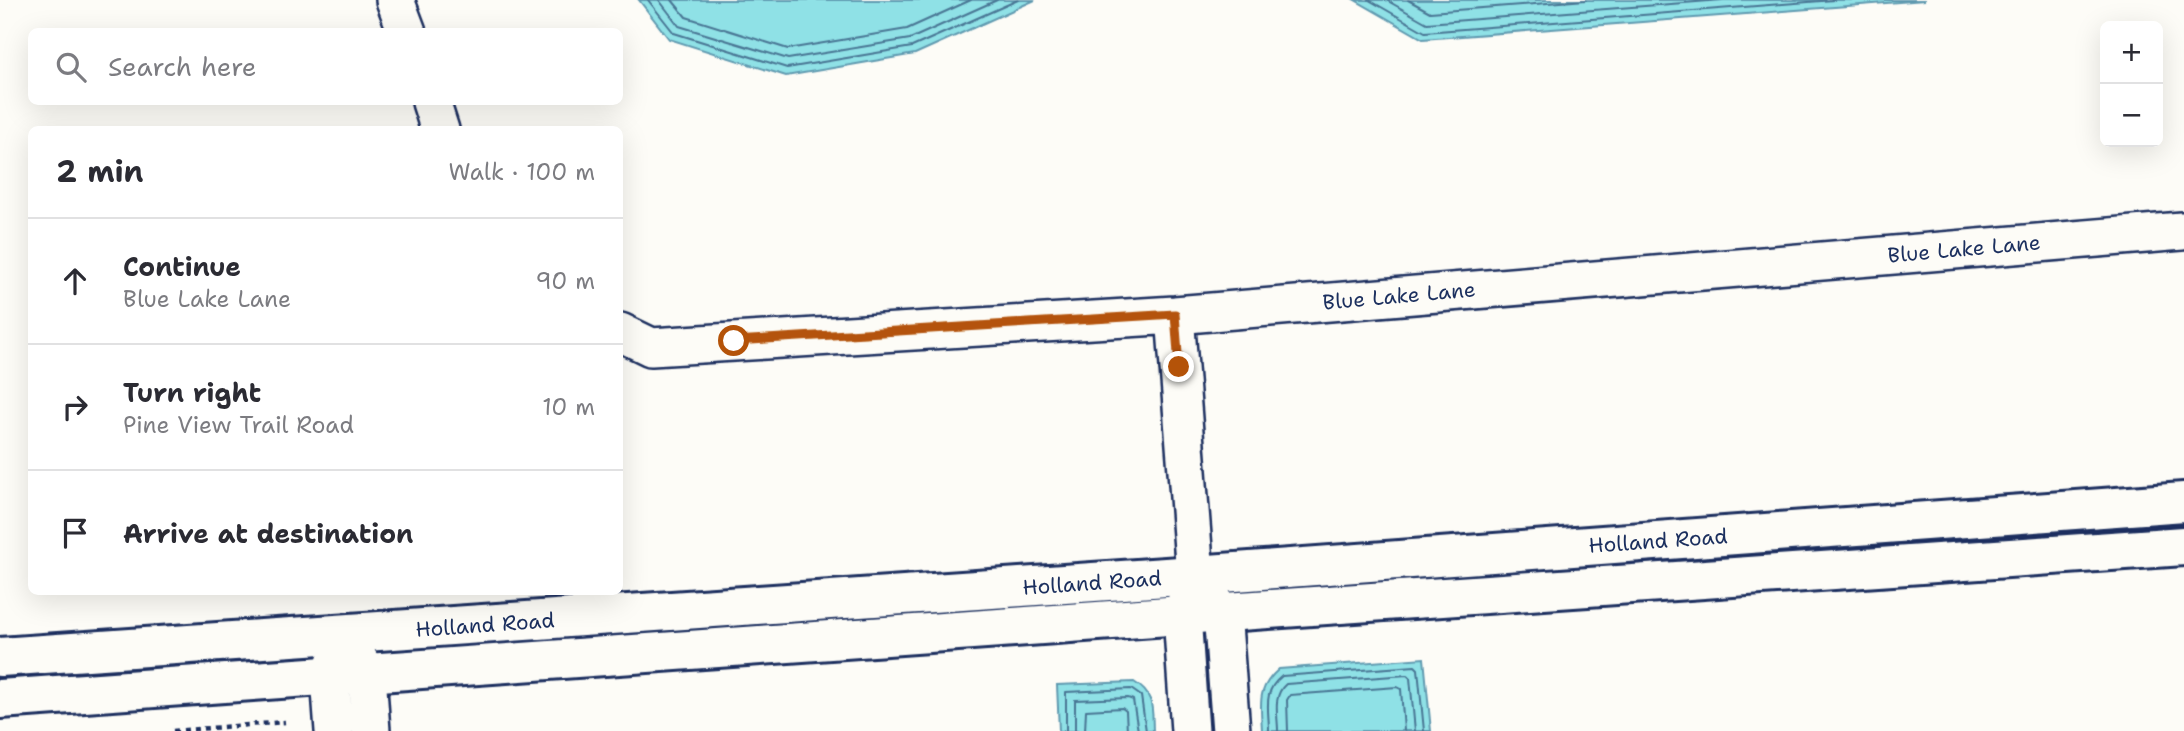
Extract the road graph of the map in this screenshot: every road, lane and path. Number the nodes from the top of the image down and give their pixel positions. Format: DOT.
graph roads {
  1 [pos="395,0"];
  2 [pos="406,28"];
  3 [pos="432,105"];
  4 [pos="439,126"];
  5 [pos="2182,231"];
  6 [pos="1175,314"];
  7 [pos="623,333"];
  8 [pos="2184,502"];
  9 [pos="2184,546"];
  10 [pos="1195,575"];
  11 [pos="1222,612"];
  12 [pos="1182,615"];
  13 [pos="344,634"];
  14 [pos="0,657"];
  15 [pos="367,674"];
  16 [pos="330,677"];
  17 [pos="0,699"];
  18 [pos="285,722"];
  19 [pos="173,731"];
  20 [pos="334,731"];
  21 [pos="371,731"];
  22 [pos="1190,731"];
  23 [pos="1231,731"];
  1 -- 2 [label="street"];
  3 -- 4 [label="street"];
  5 -- 6 [label="street, Blue Lake Lane"];
  6 -- 7 [label="street, Blue Lake Lane"];
  6 -- 10 [label="street"];
  8 -- 10 [label="main road, Holland Road"];
  9 -- 11 [label="main road, Holland Road"];
  10 -- 11 [label="street"];
  10 -- 12 [label="street"];
  10 -- 13 [label="main road, Holland Road"];
  11 -- 12 [label="main road, Holland Road"];
  11 -- 23 [label="street"];
  12 -- 15 [label="main road, Holland Road"];
  12 -- 22 [label="street"];
  13 -- 14 [label="main road, Holland Road"];
  13 -- 15 [label="street"];
  13 -- 16 [label="street"];
  15 -- 16 [label="main road, Holland Road"];
  15 -- 21 [label="street"];
  16 -- 17 [label="main road, Holland Road"];
  16 -- 20 [label="street"];
  18 -- 19 [label="path"];
}
